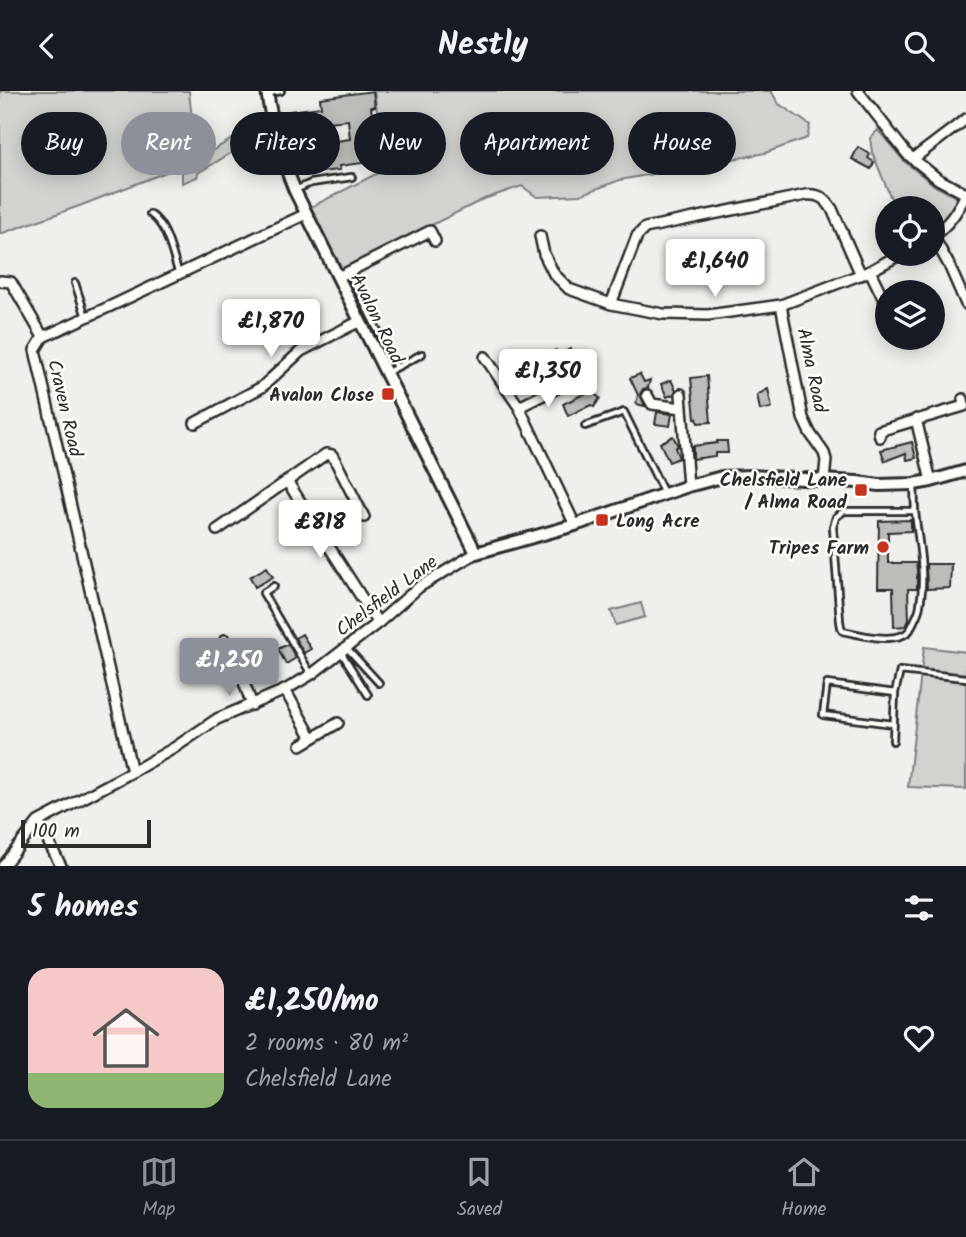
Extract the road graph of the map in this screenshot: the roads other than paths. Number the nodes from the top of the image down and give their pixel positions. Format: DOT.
graph roads {
  1 [pos="281,91"];
  2 [pos="858,91"];
  3 [pos="267,92"];
  4 [pos="966,119"];
  5 [pos="913,159"];
  6 [pos="352,177"];
  7 [pos="295,191"];
  8 [pos="966,194"];
  9 [pos="150,214"];
  10 [pos="306,214"];
  11 [pos="945,227"];
  12 [pos="540,236"];
  13 [pos="435,241"];
  14 [pos="945,258"];
  15 [pos="879,266"];
  16 [pos="866,273"];
  17 [pos="179,274"];
  18 [pos="343,275"];
  19 [pos="0,281"];
  20 [pos="75,283"];
  21 [pos="875,287"];
  22 [pos="611,304"];
  23 [pos="966,304"];
  24 [pos="781,305"];
  25 [pos="86,317"];
  26 [pos="360,321"];
  27 [pos="43,337"];
  28 [pos="422,354"];
  29 [pos="485,357"];
  30 [pos="396,367"];
  31 [pos="386,373"];
  32 [pos="565,384"];
  33 [pos="647,394"];
  34 [pos="681,394"];
  35 [pos="962,399"];
  36 [pos="519,407"];
  37 [pos="682,408"];
  38 [pos="916,419"];
  39 [pos="195,423"];
  40 [pos="585,426"];
  41 [pos="880,437"];
  42 [pos="966,471"];
  43 [pos="287,481"];
  44 [pos="824,481"];
  45 [pos="931,481"];
  46 [pos="914,484"];
  47 [pos="688,485"];
  48 [pos="664,494"];
  49 [pos="915,511"];
  50 [pos="364,517"];
  51 [pos="575,525"];
  52 [pos="217,530"];
  53 [pos="476,554"];
  54 [pos="274,586"];
  55 [pos="378,623"];
  56 [pos="225,640"];
  57 [pos="343,649"];
  58 [pos="312,674"];
  59 [pos="966,678"];
  60 [pos="379,683"];
  61 [pos="285,691"];
  62 [pos="895,693"];
  63 [pos="368,695"];
  64 [pos="252,705"];
  65 [pos="338,723"];
  66 [pos="893,725"];
  67 [pos="312,738"];
  68 [pos="892,741"];
  69 [pos="301,745"];
  70 [pos="132,772"];
  71 [pos="38,822"];
  72 [pos="3,866"];
  73 [pos="61,866"];
  1 -- 3 [label="lane"];
  2 -- 5 [label="street"];
  3 -- 7 [label="street, Avalon Road"];
  4 -- 5 [label="street"];
  5 -- 8 [label="street"];
  6 -- 7 [label="lane"];
  7 -- 10 [label="street, Avalon Road"];
  8 -- 11 [label="street"];
  9 -- 17 [label="lane"];
  10 -- 17 [label="street, Craven Road"];
  10 -- 18 [label="street, Avalon Road"];
  12 -- 22 [label="street"];
  13 -- 18 [label="street"];
  14 -- 23 [label="street"];
  15 -- 16 [label="street"];
  16 -- 21 [label="street"];
  16 -- 22 [label="street"];
  16 -- 24 [label="street"];
  17 -- 25 [label="street, Craven Road"];
  18 -- 26 [label="street, Avalon Road"];
  18 -- 30 [label="lane"];
  19 -- 27 [label="street"];
  20 -- 25 [label="lane"];
  22 -- 24 [label="street"];
  24 -- 44 [label="street, Alma Road"];
  25 -- 27 [label="street, Craven Road"];
  26 -- 31 [label="street, Avalon Road"];
  26 -- 39 [label="street"];
  27 -- 70 [label="street, Craven Road"];
  28 -- 30 [label="lane"];
  29 -- 36 [label="street"];
  30 -- 31 [label="lane"];
  31 -- 53 [label="street, Avalon Road"];
  32 -- 36 [label="street"];
  33 -- 37 [label="street"];
  34 -- 37 [label="street"];
  35 -- 38 [label="street"];
  36 -- 51 [label="street"];
  37 -- 47 [label="street"];
  38 -- 41 [label="street"];
  38 -- 45 [label="street"];
  40 -- 48 [label="lane"];
  42 -- 45 [label="street, Chelsfield Lane"];
  43 -- 50 [label="street"];
  43 -- 52 [label="street"];
  43 -- 55 [label="street"];
  44 -- 46 [label="street, Chelsfield Lane"];
  44 -- 47 [label="street, Chelsfield Lane"];
  45 -- 46 [label="street, Chelsfield Lane"];
  46 -- 49 [label="lane"];
  47 -- 48 [label="street, Chelsfield Lane"];
  48 -- 51 [label="street, Chelsfield Lane"];
  49 -- 49 [label="lane"];
  51 -- 53 [label="street, Chelsfield Lane"];
  53 -- 55 [label="street, Chelsfield Lane"];
  54 -- 58 [label="lane"];
  55 -- 57 [label="street, Chelsfield Lane"];
  56 -- 64 [label="street"];
  57 -- 58 [label="street, Chelsfield Lane"];
  57 -- 60 [label="lane"];
  57 -- 63 [label="lane"];
  58 -- 61 [label="street, Chelsfield Lane"];
  59 -- 62 [label="lane"];
  61 -- 64 [label="street, Chelsfield Lane"];
  61 -- 67 [label="street"];
  62 -- 66 [label="lane"];
  62 -- 66 [label="lane"];
  64 -- 70 [label="street, Chelsfield Lane"];
  65 -- 67 [label="street"];
  66 -- 68 [label="lane"];
  67 -- 69 [label="street"];
  70 -- 71 [label="street, Chelsfield Lane"];
  71 -- 72 [label="street, Chelsfield Lane"];
  71 -- 73 [label="street"];
}
